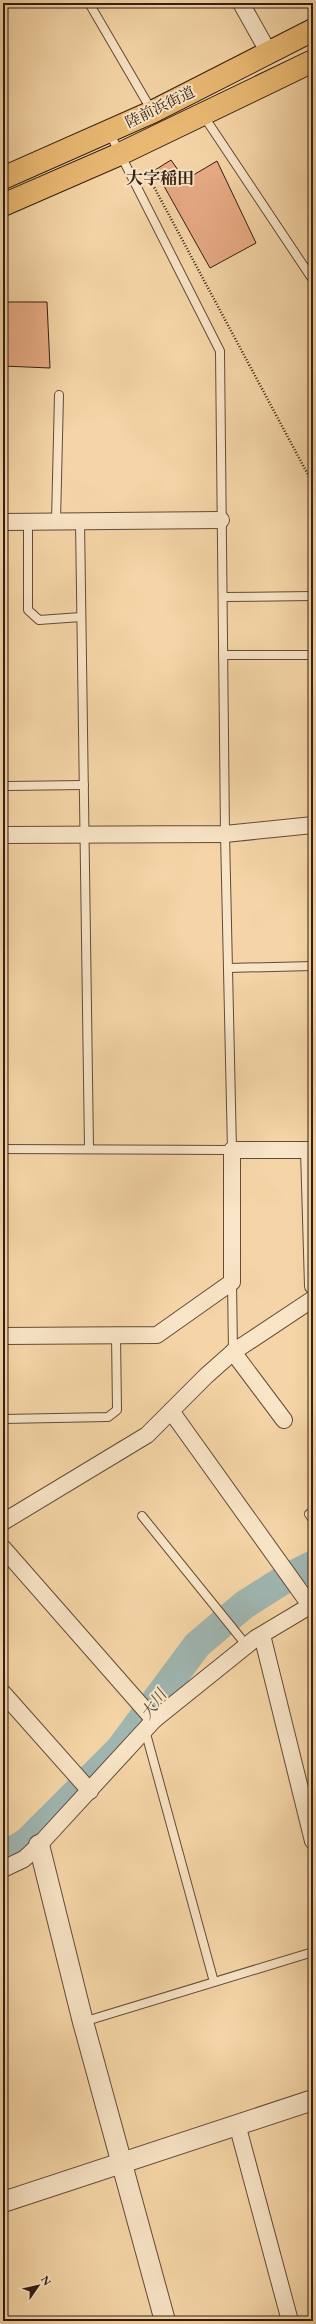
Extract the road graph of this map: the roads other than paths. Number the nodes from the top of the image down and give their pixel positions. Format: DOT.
graph roads {
  1 [pos="89,3"];
  2 [pos="241,3"];
  3 [pos="313,30"];
  4 [pos="269,53"];
  5 [pos="313,61"];
  6 [pos="152,112"];
  7 [pos="203,115"];
  8 [pos="109,132"];
  9 [pos="120,154"];
  10 [pos="3,178"];
  11 [pos="3,205"];
  12 [pos="313,280"];
  13 [pos="59,395"];
  14 [pos="221,520"];
  15 [pos="56,521"];
  16 [pos="80,521"];
  17 [pos="3,522"];
  18 [pos="28,522"];
  19 [pos="313,596"];
  20 [pos="223,598"];
  21 [pos="81,617"];
  22 [pos="223,656"];
  23 [pos="309,656"];
  24 [pos="84,785"];
  25 [pos="6,786"];
  26 [pos="313,825"];
  27 [pos="83,834"];
  28 [pos="225,834"];
  29 [pos="3,835"];
  30 [pos="313,966"];
  31 [pos="228,968"];
  32 [pos="89,1148"];
  33 [pos="3,1149"];
  34 [pos="232,1150"];
  35 [pos="311,1150"];
  36 [pos="232,1282"];
  37 [pos="313,1286"];
  38 [pos="313,1299"];
  39 [pos="116,1335"];
  40 [pos="3,1336"];
  41 [pos="233,1352"];
  42 [pos="171,1411"];
  43 [pos="3,1419"];
  44 [pos="284,1420"];
  45 [pos="142,1516"];
  46 [pos="3,1522"];
  47 [pos="3,1548"];
  48 [pos="312,1604"];
  49 [pos="262,1635"];
  50 [pos="246,1646"];
  51 [pos="3,1693"];
  52 [pos="150,1725"];
  53 [pos="90,1791"];
  54 [pos="313,1841"];
  55 [pos="39,1845"];
  56 [pos="3,1869"];
  57 [pos="313,1952"];
  58 [pos="214,1982"];
  59 [pos="83,2022"];
  60 [pos="313,2100"];
  61 [pos="237,2124"];
  62 [pos="121,2162"];
  63 [pos="3,2202"];
  64 [pos="166,2321"];
  65 [pos="290,2321"];
  1 -- 6 [label="lane"];
  2 -- 4 [label="street"];
  3 -- 4 [label="highway, 陸前浜街道"];
  4 -- 6 [label="highway, 陸前浜街道"];
  5 -- 7 [label="highway, 陸前浜街道"];
  6 -- 8 [label="highway, 陸前浜街道"];
  7 -- 9 [label="highway, 陸前浜街道"];
  7 -- 12 [label="lane"];
  8 -- 9 [label="lane"];
  8 -- 10 [label="highway, 陸前浜街道"];
  9 -- 11 [label="highway, 陸前浜街道"];
  9 -- 14 [label="lane"];
  13 -- 15 [label="lane"];
  14 -- 16 [label="street"];
  14 -- 20 [label="lane"];
  15 -- 16 [label="street"];
  15 -- 18 [label="street"];
  16 -- 21 [label="lane"];
  17 -- 18 [label="street"];
  18 -- 21 [label="lane"];
  19 -- 20 [label="lane"];
  20 -- 22 [label="lane"];
  21 -- 24 [label="lane"];
  22 -- 23 [label="lane"];
  22 -- 28 [label="lane"];
  24 -- 25 [label="lane"];
  24 -- 27 [label="lane"];
  26 -- 28 [label="street"];
  27 -- 28 [label="street"];
  27 -- 29 [label="street"];
  27 -- 32 [label="lane"];
  28 -- 31 [label="lane"];
  30 -- 31 [label="lane"];
  31 -- 34 [label="lane"];
  32 -- 33 [label="lane"];
  32 -- 34 [label="lane"];
  34 -- 35 [label="street"];
  34 -- 36 [label="street"];
  35 -- 37 [label="street"];
  36 -- 39 [label="street"];
  36 -- 41 [label="lane"];
  38 -- 41 [label="street"];
  39 -- 40 [label="street"];
  39 -- 43 [label="lane"];
  41 -- 42 [label="street"];
  41 -- 44 [label="street"];
  42 -- 46 [label="street"];
  42 -- 48 [label="street"];
  45 -- 50 [label="lane"];
  47 -- 52 [label="street"];
  48 -- 49 [label="street"];
  49 -- 50 [label="street"];
  49 -- 54 [label="street"];
  50 -- 52 [label="street"];
  51 -- 53 [label="street"];
  52 -- 53 [label="street"];
  52 -- 58 [label="lane"];
  53 -- 55 [label="street"];
  55 -- 56 [label="street"];
  55 -- 59 [label="street"];
  57 -- 58 [label="lane"];
  58 -- 59 [label="lane"];
  59 -- 62 [label="street"];
  60 -- 61 [label="street"];
  61 -- 62 [label="street"];
  61 -- 65 [label="street"];
  62 -- 63 [label="street"];
  62 -- 64 [label="street"];
}
